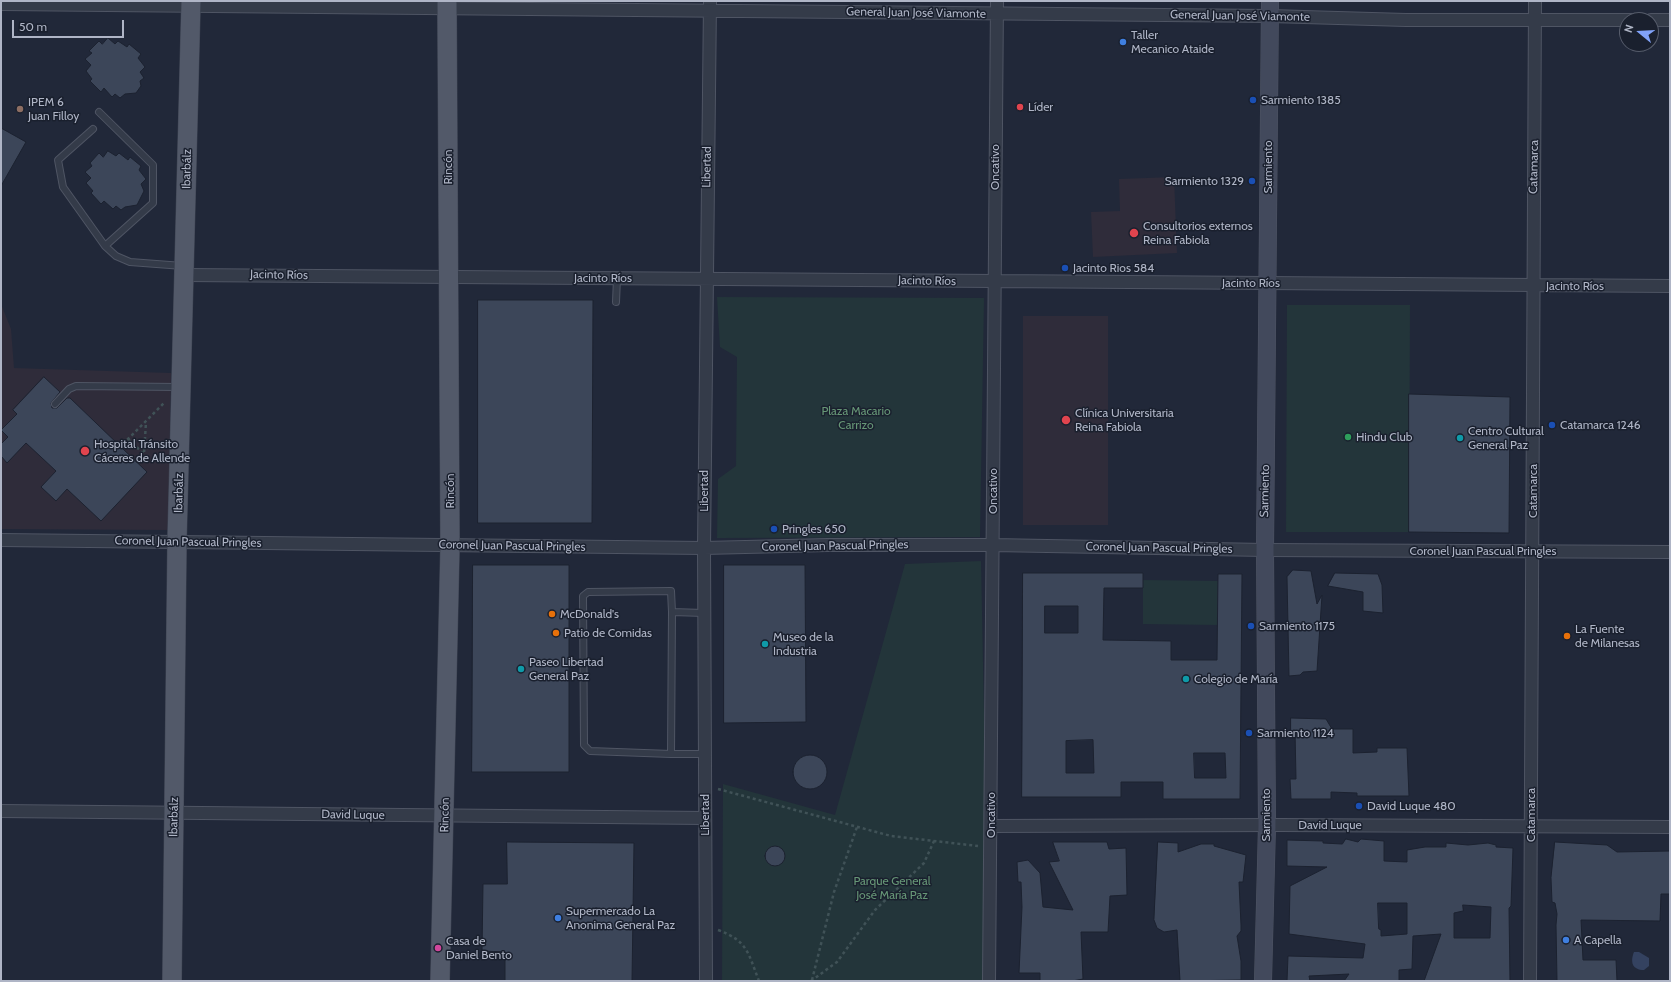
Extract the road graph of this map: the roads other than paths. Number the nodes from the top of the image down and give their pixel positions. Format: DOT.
graph roads {
  1 [pos="997,1"];
  2 [pos="1535,1"];
  3 [pos="46,3"];
  4 [pos="191,3"];
  5 [pos="1,4"];
  6 [pos="447,4"];
  7 [pos="710,5"];
  8 [pos="1270,8"];
  9 [pos="996,14"];
  10 [pos="1535,19"];
  11 [pos="1619,20"];
  12 [pos="1659,20"];
  13 [pos="1670,20"];
  14 [pos="100,112"];
  15 [pos="93,129"];
  16 [pos="105,246"];
  17 [pos="184,270"];
  18 [pos="448,277"];
  19 [pos="617,278"];
  20 [pos="705,279"];
  21 [pos="994,281"];
  22 [pos="1267,284"];
  23 [pos="1533,286"];
  24 [pos="1670,286"];
  25 [pos="616,302"];
  26 [pos="181,395"];
  27 [pos="55,404"];
  28 [pos="1,540"];
  29 [pos="177,542"];
  30 [pos="993,545"];
  31 [pos="450,546"];
  32 [pos="704,548"];
  33 [pos="1265,550"];
  34 [pos="1533,551"];
  35 [pos="1670,552"];
  36 [pos="672,612"];
  37 [pos="704,613"];
  38 [pos="670,754"];
  39 [pos="704,754"];
  40 [pos="1,811"];
  41 [pos="174,813"];
  42 [pos="445,816"];
  43 [pos="705,818"];
  44 [pos="1267,825"];
  45 [pos="991,826"];
  46 [pos="1531,827"];
  47 [pos="1670,827"];
  48 [pos="172,981"];
  49 [pos="440,981"];
  50 [pos="706,981"];
  51 [pos="990,981"];
  52 [pos="1263,981"];
  53 [pos="1530,981"];
  1 -- 9 [label="street, Oncativo"];
  2 -- 10 [label="street, Catamarca"];
  3 -- 4 [label="street, General Juan José Viamonte"];
  3 -- 5 [label="street, General Juan José Viamonte"];
  4 -- 6 [label="street, General Juan José Viamonte"];
  4 -- 17 [label="main road, Ibarbálz"];
  6 -- 7 [label="street, General Juan José Viamonte"];
  6 -- 18 [label="main road, Rincón"];
  7 -- 9 [label="street, General Juan José Viamonte"];
  7 -- 20 [label="street, Libertad"];
  8 -- 9 [label="street, General Juan José Viamonte"];
  8 -- 10 [label="street, General Juan José Viamonte"];
  8 -- 22 [label="main road, Sarmiento"];
  9 -- 21 [label="street, Oncativo"];
  10 -- 11 [label="street, General Juan José Viamonte"];
  10 -- 23 [label="street, Catamarca"];
  12 -- 13 [label="street"];
  14 -- 16 [label="lane"];
  15 -- 16 [label="lane"];
  16 -- 17 [label="lane"];
  17 -- 18 [label="street, Jacinto Ríos"];
  17 -- 26 [label="main road, Ibarbálz"];
  18 -- 19 [label="street, Jacinto Ríos"];
  18 -- 31 [label="main road, Rincón"];
  19 -- 20 [label="street, Jacinto Ríos"];
  19 -- 25 [label="lane"];
  20 -- 21 [label="street, Jacinto Ríos"];
  20 -- 32 [label="street, Libertad"];
  21 -- 22 [label="street, Jacinto Ríos"];
  21 -- 30 [label="street, Oncativo"];
  22 -- 23 [label="street, Jacinto Ríos"];
  22 -- 33 [label="main road, Sarmiento"];
  23 -- 24 [label="street, Jacinto Ríos"];
  23 -- 34 [label="street, Catamarca"];
  26 -- 27 [label="lane"];
  26 -- 29 [label="main road, Ibarbálz"];
  28 -- 29 [label="street, Coronel Juan Pascual Pringles"];
  29 -- 31 [label="street, Coronel Juan Pascual Pringles"];
  29 -- 41 [label="main road, Ibarbálz"];
  30 -- 32 [label="street, Coronel Juan Pascual Pringles"];
  30 -- 33 [label="street, Coronel Juan Pascual Pringles"];
  30 -- 45 [label="street, Oncativo"];
  31 -- 32 [label="street, Coronel Juan Pascual Pringles"];
  31 -- 42 [label="main road, Rincón"];
  32 -- 37 [label="street, Libertad"];
  33 -- 34 [label="street, Coronel Juan Pascual Pringles"];
  33 -- 44 [label="main road, Sarmiento"];
  34 -- 35 [label="street, Coronel Juan Pascual Pringles"];
  34 -- 46 [label="street, Catamarca"];
  36 -- 37 [label="lane"];
  36 -- 38 [label="lane"];
  36 -- 38 [label="lane"];
  37 -- 39 [label="street, Libertad"];
  38 -- 39 [label="lane"];
  39 -- 43 [label="street, Libertad"];
  40 -- 41 [label="street, David Luque"];
  41 -- 42 [label="street, David Luque"];
  41 -- 48 [label="main road, Ibarbálz"];
  42 -- 43 [label="street, David Luque"];
  42 -- 49 [label="main road, Rincón"];
  43 -- 50 [label="street, Libertad"];
  44 -- 45 [label="street, David Luque"];
  44 -- 46 [label="street, David Luque"];
  44 -- 52 [label="main road, Sarmiento"];
  45 -- 51 [label="street, Oncativo"];
  46 -- 47 [label="street, David Luque"];
  46 -- 53 [label="street, Catamarca"];
}
